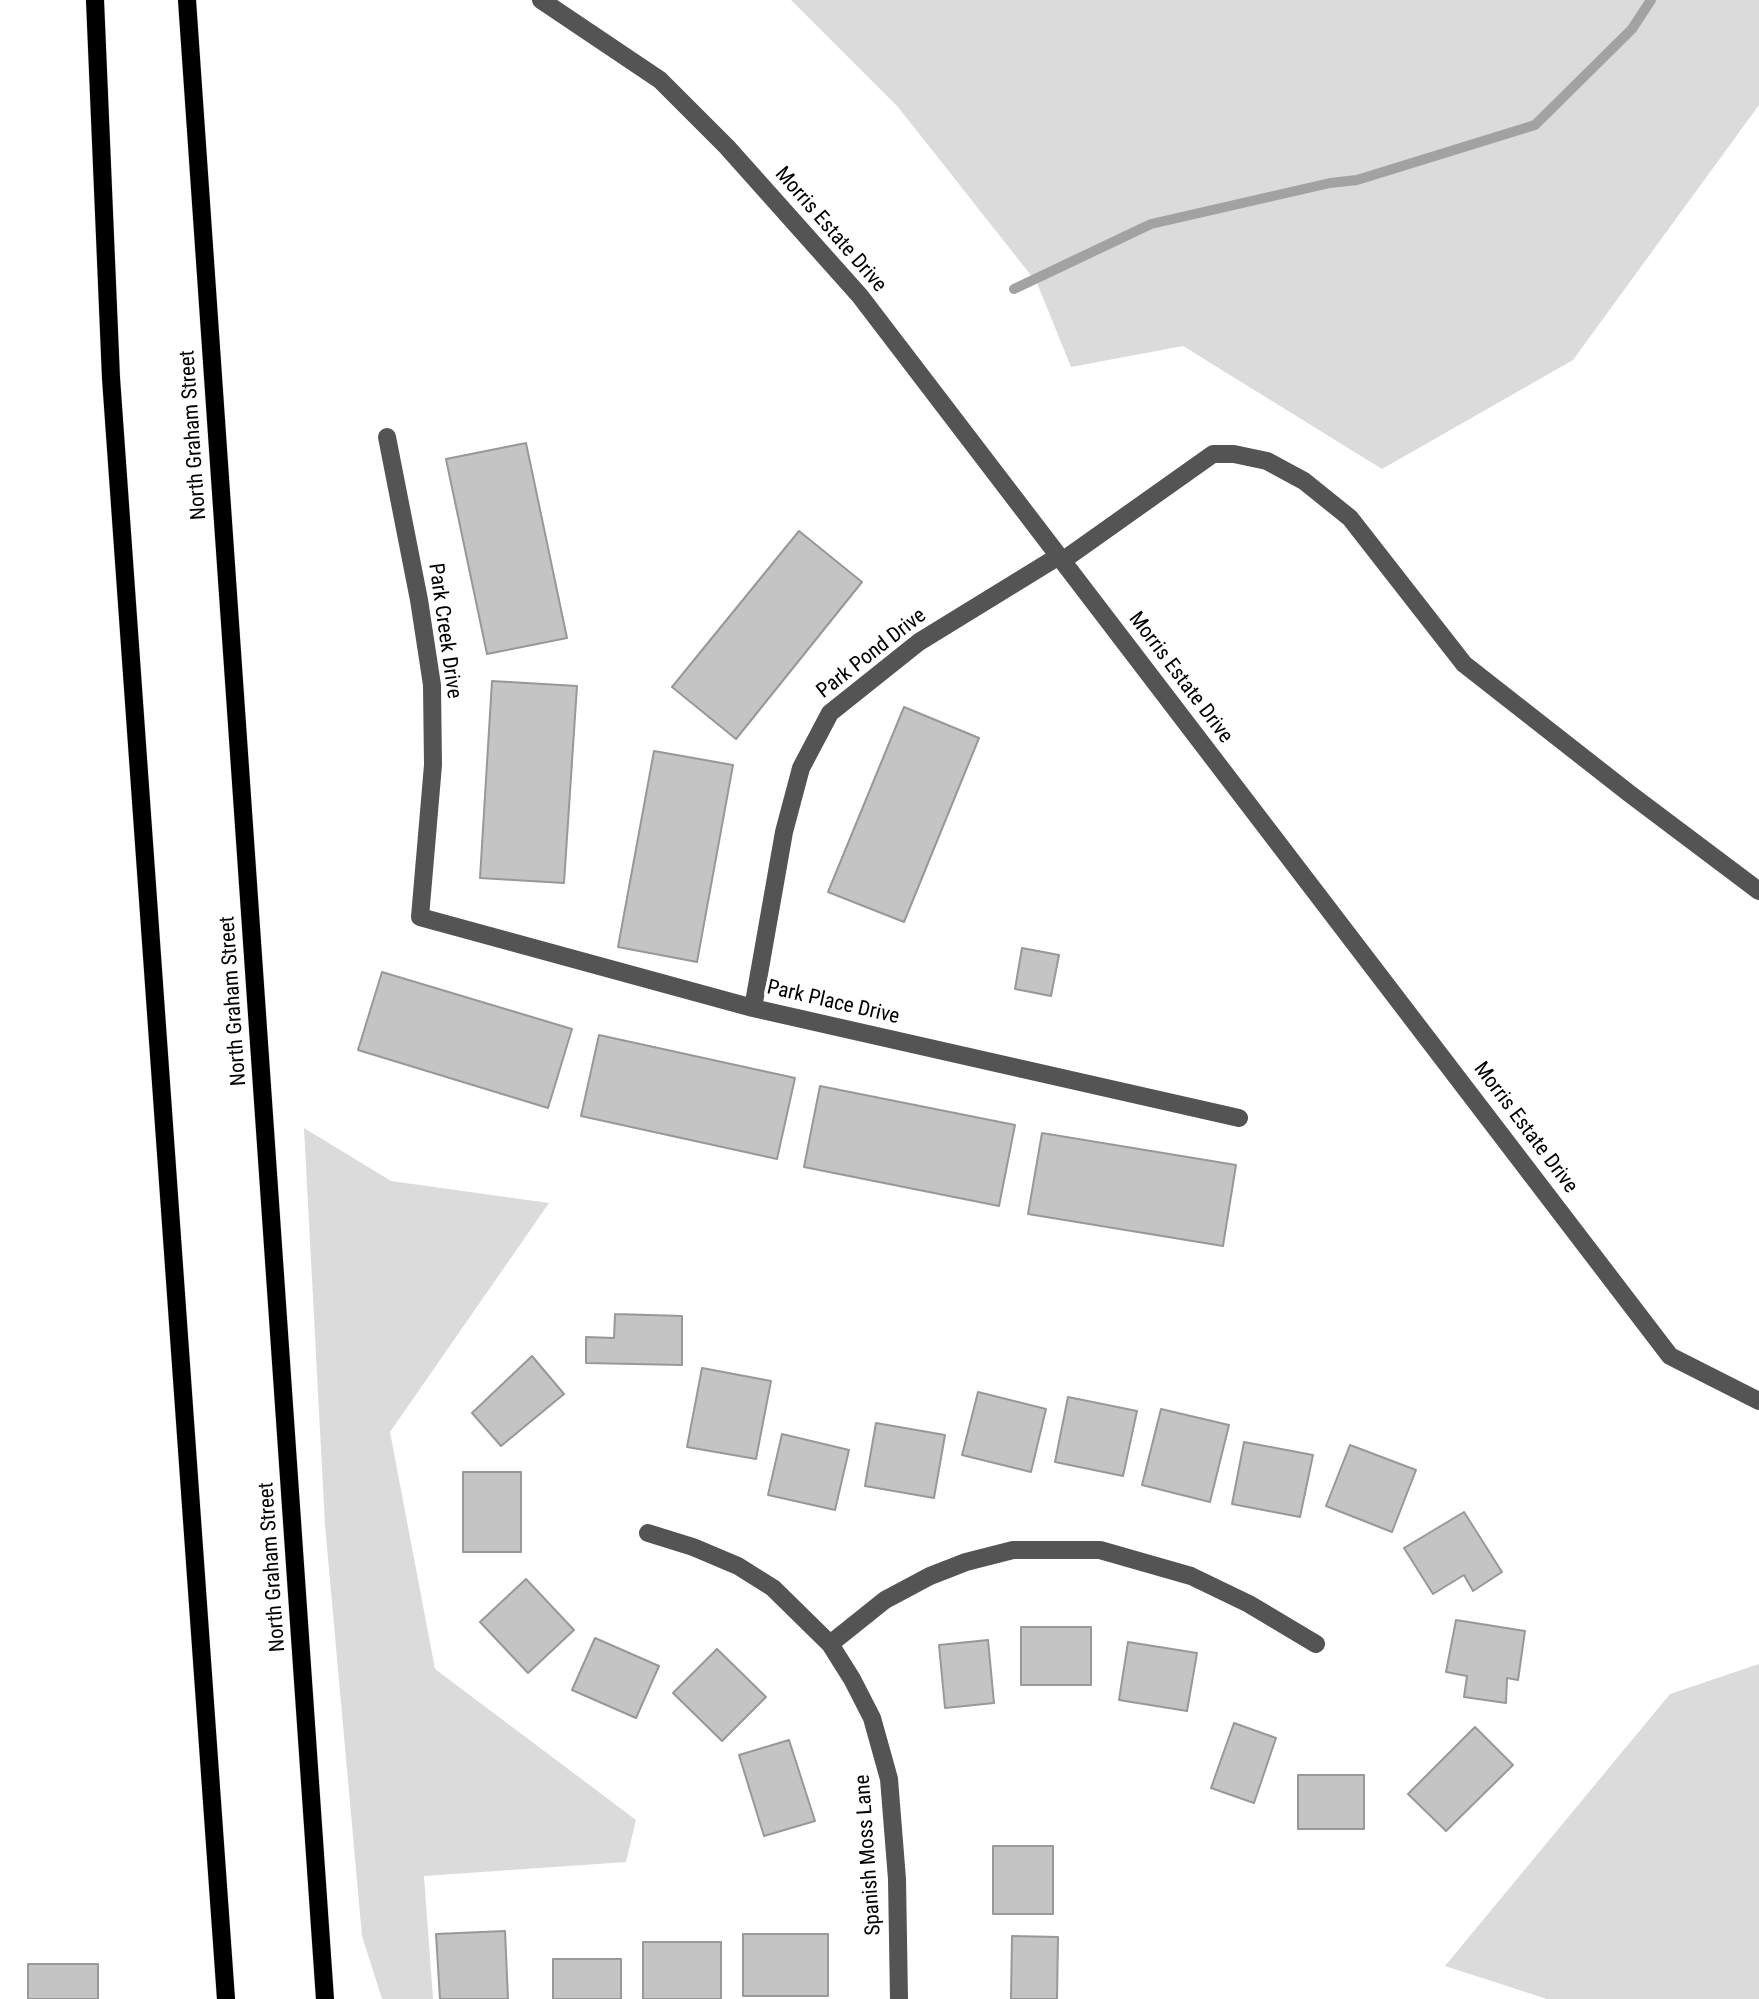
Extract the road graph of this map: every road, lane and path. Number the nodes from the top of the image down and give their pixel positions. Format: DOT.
graph roads {
  1 [pos="95,0"];
  2 [pos="187,0"];
  3 [pos="541,0"];
  4 [pos="387,437"];
  5 [pos="1060,559"];
  6 [pos="1759,891"];
  7 [pos="420,917"];
  8 [pos="753,1008"];
  9 [pos="1239,1118"];
  10 [pos="1759,1401"];
  11 [pos="648,1533"];
  12 [pos="830,1644"];
  13 [pos="1316,1644"];
  14 [pos="226,1999"];
  15 [pos="325,1999"];
  16 [pos="899,1999"];
  1 -- 14 [label="main road"];
  2 -- 15 [label="main road, North Graham Street"];
  3 -- 5 [label="street, Morris Estate Drive"];
  4 -- 7 [label="street, Park Creek Drive"];
  5 -- 6 [label="street, Park Pond Drive"];
  5 -- 8 [label="street, Park Pond Drive"];
  5 -- 10 [label="street, Morris Estate Drive"];
  7 -- 8 [label="street, Park Place Drive"];
  8 -- 9 [label="street, Park Place Drive"];
  11 -- 12 [label="street, Spanish Moss Lane"];
  12 -- 13 [label="street"];
  12 -- 16 [label="street, Spanish Moss Lane"];
}
